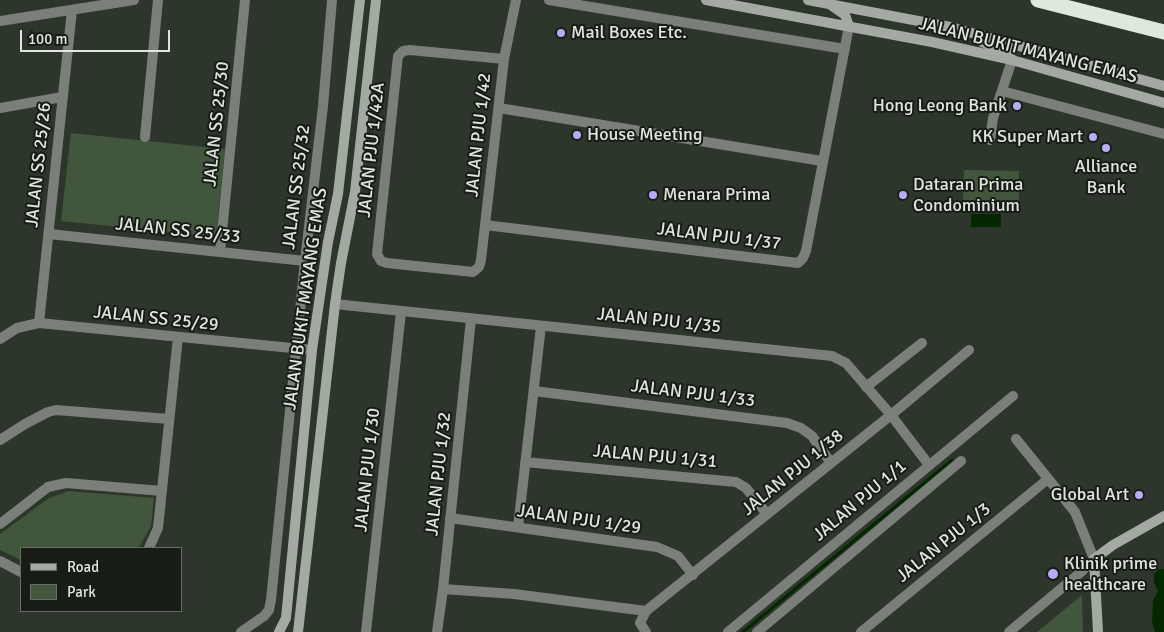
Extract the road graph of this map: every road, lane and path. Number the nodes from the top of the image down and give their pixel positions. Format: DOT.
graph roads {
  1 [pos="134,0"];
  2 [pos="158,0"];
  3 [pos="245,0"];
  4 [pos="332,0"];
  5 [pos="360,0"];
  6 [pos="376,0"];
  7 [pos="516,0"];
  8 [pos="549,0"];
  9 [pos="706,0"];
  10 [pos="808,0"];
  11 [pos="1038,0"];
  12 [pos="827,4"];
  13 [pos="72,10"];
  14 [pos="0,21"];
  15 [pos="849,26"];
  16 [pos="950,26"];
  17 [pos="1164,32"];
  18 [pos="845,49"];
  19 [pos="1042,53"];
  20 [pos="504,59"];
  21 [pos="1012,60"];
  22 [pos="1164,86"];
  23 [pos="1002,91"];
  24 [pos="62,98"];
  25 [pos="1164,104"];
  26 [pos="0,108"];
  27 [pos="499,108"];
  28 [pos="1164,134"];
  29 [pos="146,137"];
  30 [pos="990,140"];
  31 [pos="822,161"];
  32 [pos="485,225"];
  33 [pos="49,234"];
  34 [pos="220,252"];
  35 [pos="305,261"];
  36 [pos="473,272"];
  37 [pos="335,304"];
  38 [pos="401,312"];
  39 [pos="471,319"];
  40 [pos="39,323"];
  41 [pos="541,326"];
  42 [pos="178,337"];
  43 [pos="0,339"];
  44 [pos="922,343"];
  45 [pos="297,349"];
  46 [pos="312,350"];
  47 [pos="969,350"];
  48 [pos="866,387"];
  49 [pos="534,391"];
  50 [pos="1014,396"];
  51 [pos="890,415"];
  52 [pos="169,419"];
  53 [pos="0,440"];
  54 [pos="1016,440"];
  55 [pos="961,461"];
  56 [pos="525,462"];
  57 [pos="830,463"];
  58 [pos="929,465"];
  59 [pos="1048,478"];
  60 [pos="162,492"];
  61 [pos="767,514"];
  62 [pos="1164,516"];
  63 [pos="450,518"];
  64 [pos="0,524"];
  65 [pos="518,527"];
  66 [pos="149,547"];
  67 [pos="1094,559"];
  68 [pos="0,561"];
  69 [pos="20,571"];
  70 [pos="693,574"];
  71 [pos="443,589"];
  72 [pos="646,611"];
  73 [pos="643,628"];
  74 [pos="241,632"];
  75 [pos="279,632"];
  76 [pos="298,632"];
  77 [pos="366,632"];
  78 [pos="437,632"];
  79 [pos="728,632"];
  80 [pos="757,632"];
  81 [pos="861,632"];
  82 [pos="1009,632"];
  83 [pos="1098,632"];
  1 -- 13 [label="street"];
  2 -- 29 [label="street"];
  3 -- 34 [label="street, JALAN SS 25/30"];
  4 -- 35 [label="street, JALAN SS 25/32"];
  5 -- 46 [label="main road, JALAN BUKIT MAYANG EMAS"];
  6 -- 37 [label="main road, JALAN BUKIT MAYANG EMAS"];
  7 -- 20 [label="street, JALAN PJU 1/42"];
  8 -- 18 [label="street"];
  9 -- 15 [label="main road, JALAN BUKIT MAYANG EMAS"];
  10 -- 12 [label="main road, JALAN BUKIT MAYANG EMAS"];
  11 -- 17 [label="highway"];
  12 -- 15 [label="main road"];
  12 -- 16 [label="main road, JALAN BUKIT MAYANG EMAS"];
  13 -- 14 [label="street"];
  13 -- 24 [label="street, JALAN SS 25/26"];
  15 -- 18 [label="street, JALAN PJU 1/37"];
  15 -- 21 [label="main road, JALAN BUKIT MAYANG EMAS"];
  16 -- 19 [label="main road, JALAN BUKIT MAYANG EMAS"];
  16 -- 21 [label="main road"];
  18 -- 31 [label="street, JALAN PJU 1/37"];
  19 -- 21 [label="main road"];
  19 -- 22 [label="main road, JALAN BUKIT MAYANG EMAS"];
  20 -- 27 [label="street, JALAN PJU 1/42"];
  20 -- 36 [label="street, JALAN PJU 1/42A"];
  21 -- 23 [label="street"];
  21 -- 25 [label="main road, JALAN BUKIT MAYANG EMAS"];
  23 -- 28 [label="street"];
  23 -- 30 [label="street"];
  24 -- 26 [label="street"];
  24 -- 33 [label="street, JALAN SS 25/26"];
  27 -- 31 [label="street"];
  27 -- 32 [label="street, JALAN PJU 1/42"];
  31 -- 32 [label="street, JALAN PJU 1/37"];
  32 -- 36 [label="street, JALAN PJU 1/42"];
  33 -- 34 [label="street, JALAN SS 25/33"];
  33 -- 40 [label="street, JALAN SS 25/26"];
  34 -- 35 [label="street, JALAN SS 25/33"];
  35 -- 45 [label="street, JALAN SS 25/32"];
  37 -- 38 [label="street, JALAN PJU 1/35"];
  37 -- 76 [label="main road, JALAN BUKIT MAYANG EMAS"];
  38 -- 39 [label="street, JALAN PJU 1/35"];
  38 -- 77 [label="street, JALAN PJU 1/30"];
  39 -- 41 [label="street, JALAN PJU 1/35"];
  39 -- 63 [label="street, JALAN PJU 1/32"];
  40 -- 42 [label="street, JALAN SS 25/29"];
  40 -- 43 [label="street, JALAN SS 25/29"];
  41 -- 48 [label="street, JALAN PJU 1/35"];
  41 -- 49 [label="street"];
  42 -- 45 [label="street, JALAN SS 25/29"];
  42 -- 52 [label="street"];
  44 -- 48 [label="street"];
  45 -- 46 [label="street, JALAN SS 25/29"];
  45 -- 74 [label="street, JALAN SS 25/32"];
  46 -- 75 [label="main road, JALAN BUKIT MAYANG EMAS"];
  47 -- 51 [label="street, JALAN PJU 1/38"];
  48 -- 51 [label="street, JALAN PJU 1/35"];
  49 -- 56 [label="street"];
  49 -- 57 [label="street, JALAN PJU 1/33"];
  50 -- 58 [label="street, JALAN PJU 1/1"];
  51 -- 57 [label="street, JALAN PJU 1/38"];
  51 -- 58 [label="street, JALAN PJU 1/35"];
  52 -- 53 [label="street"];
  52 -- 60 [label="street"];
  54 -- 59 [label="street"];
  55 -- 80 [label="street, JALAN PJU 1/1"];
  56 -- 61 [label="street, JALAN PJU 1/31"];
  56 -- 65 [label="street"];
  57 -- 61 [label="street, JALAN PJU 1/38"];
  58 -- 79 [label="street, JALAN PJU 1/1"];
  59 -- 67 [label="street"];
  59 -- 81 [label="street, JALAN PJU 1/3"];
  60 -- 64 [label="street"];
  60 -- 66 [label="street"];
  61 -- 70 [label="street, JALAN PJU 1/38"];
  62 -- 67 [label="main road"];
  63 -- 65 [label="street, JALAN PJU 1/29"];
  63 -- 71 [label="street, JALAN PJU 1/32"];
  65 -- 70 [label="street, JALAN PJU 1/29"];
  67 -- 82 [label="street"];
  67 -- 83 [label="main road"];
  68 -- 69 [label="street"];
  70 -- 72 [label="street, JALAN PJU 1/38"];
  71 -- 72 [label="street"];
  71 -- 78 [label="street, JALAN PJU 1/32"];
  72 -- 73 [label="street, JALAN PJU 1/38"];
}
